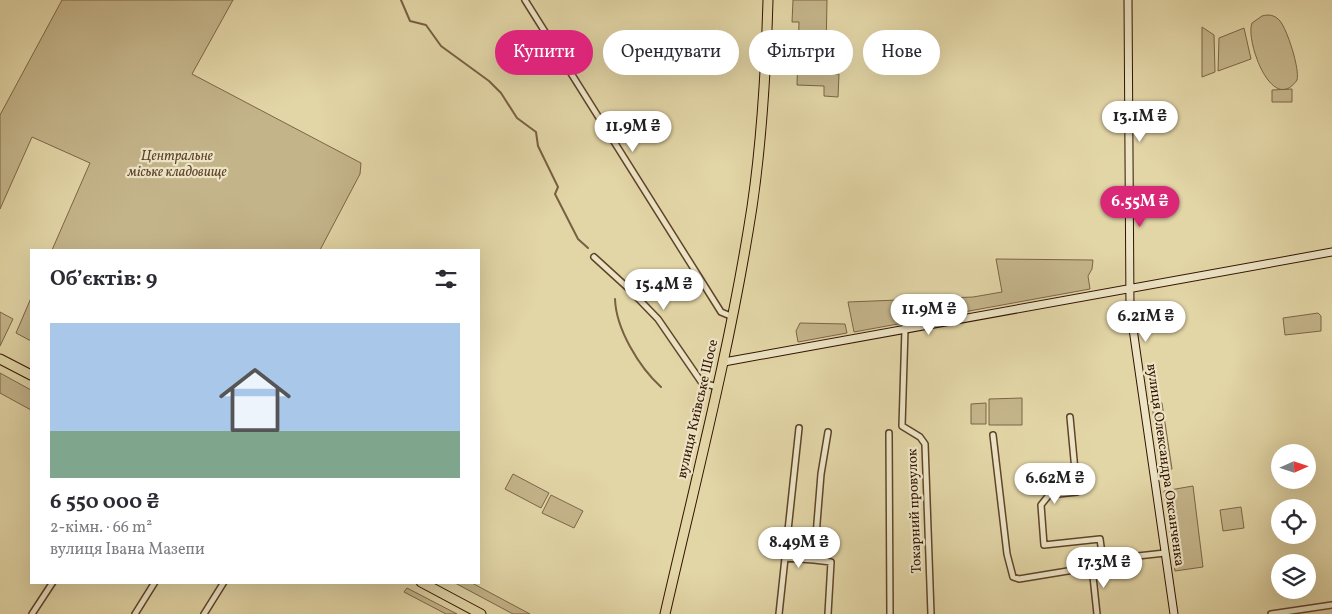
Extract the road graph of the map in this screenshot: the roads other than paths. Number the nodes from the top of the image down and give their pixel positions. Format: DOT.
graph roads {
  1 [pos="525,0"];
  2 [pos="768,0"];
  3 [pos="1128,0"];
  4 [pos="1332,252"];
  5 [pos="594,257"];
  6 [pos="1130,290"];
  7 [pos="733,317"];
  8 [pos="906,330"];
  9 [pos="0,359"];
  10 [pos="724,362"];
  11 [pos="30,374"];
  12 [pos="718,387"];
  13 [pos="1070,417"];
  14 [pos="799,428"];
  15 [pos="828,432"];
  16 [pos="889,433"];
  17 [pos="993,435"];
  18 [pos="1164,553"];
  19 [pos="785,558"];
  20 [pos="814,560"];
  21 [pos="1103,561"];
  22 [pos="1092,567"];
  23 [pos="52,584"];
  24 [pos="154,584"];
  25 [pos="223,584"];
  26 [pos="425,584"];
  27 [pos="1332,605"];
  28 [pos="32,614"];
  29 [pos="135,614"];
  30 [pos="204,614"];
  31 [pos="480,614"];
  32 [pos="665,614"];
  33 [pos="779,614"];
  34 [pos="828,614"];
  35 [pos="890,614"];
  36 [pos="931,614"];
  37 [pos="1097,614"];
  38 [pos="1174,614"];
  39 [pos="1271,614"];
  1 -- 7 [label="street"];
  2 -- 7 [label="highway, вулиця Київське Шосе"];
  3 -- 6 [label="main road, вулиця Олександра Оксанченка"];
  4 -- 6 [label="main road"];
  5 -- 12 [label="street"];
  6 -- 8 [label="main road"];
  6 -- 18 [label="main road, вулиця Олександра Оксанченка"];
  7 -- 10 [label="highway, вулиця Київське Шосе"];
  8 -- 10 [label="main road"];
  8 -- 36 [label="street, Токарний провулок"];
  9 -- 11 [label="highway"];
  10 -- 12 [label="highway, вулиця Київське Шосе"];
  12 -- 32 [label="highway, вулиця Київське Шосе"];
  13 -- 21 [label="street"];
  14 -- 19 [label="street"];
  15 -- 20 [label="street"];
  16 -- 35 [label="street"];
  17 -- 22 [label="street"];
  18 -- 21 [label="street"];
  18 -- 38 [label="main road, вулиця Олександра Оксанченка"];
  19 -- 20 [label="street"];
  19 -- 33 [label="street"];
  20 -- 34 [label="street"];
  21 -- 22 [label="street"];
  22 -- 37 [label="street"];
  23 -- 28 [label="street"];
  24 -- 29 [label="street"];
  25 -- 30 [label="street"];
  26 -- 31 [label="highway"];
  27 -- 39 [label="street"];
}
